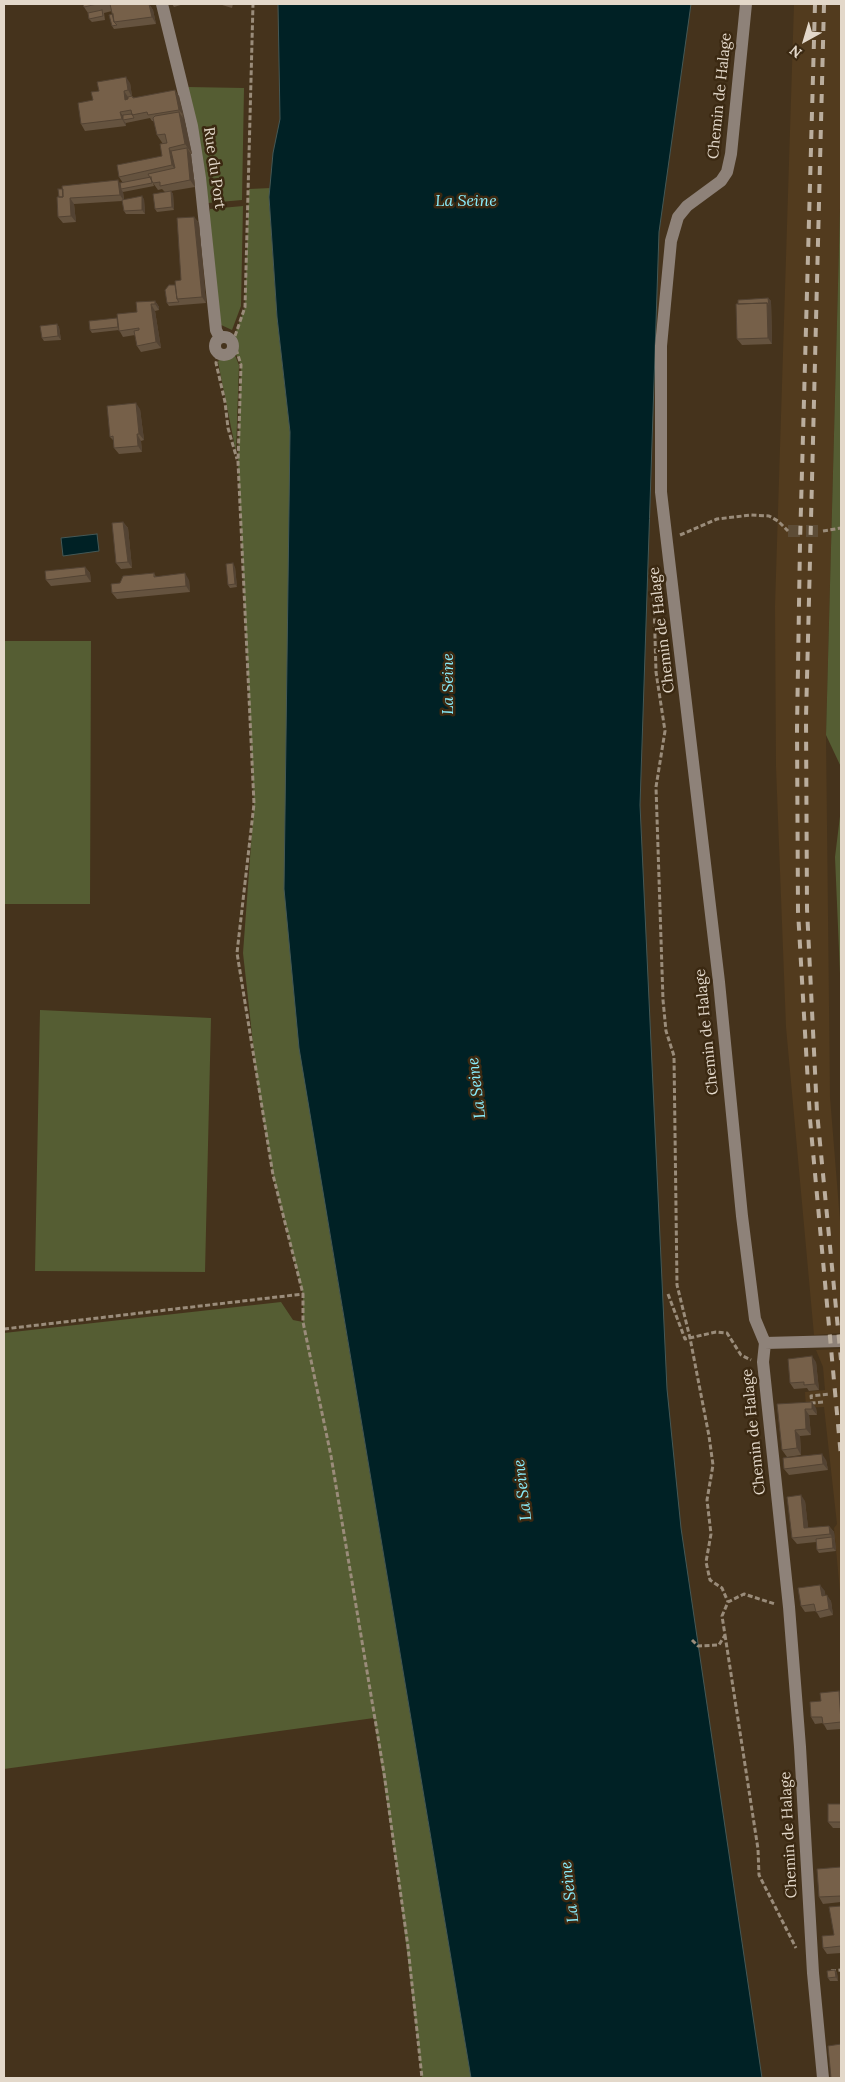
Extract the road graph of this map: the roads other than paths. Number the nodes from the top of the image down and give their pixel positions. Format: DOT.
graph roads {
  1 [pos="162,4"];
  2 [pos="746,4"];
  3 [pos="220,338"];
  4 [pos="841,1341"];
  5 [pos="765,1343"];
  6 [pos="823,2078"];
  1 -- 3 [label="street, Rue du Port"];
  2 -- 5 [label="street, Chemin de Halage"];
  3 -- 3 [label="street"];
  4 -- 5 [label="street"];
  5 -- 6 [label="street, Chemin de Halage"];
}
